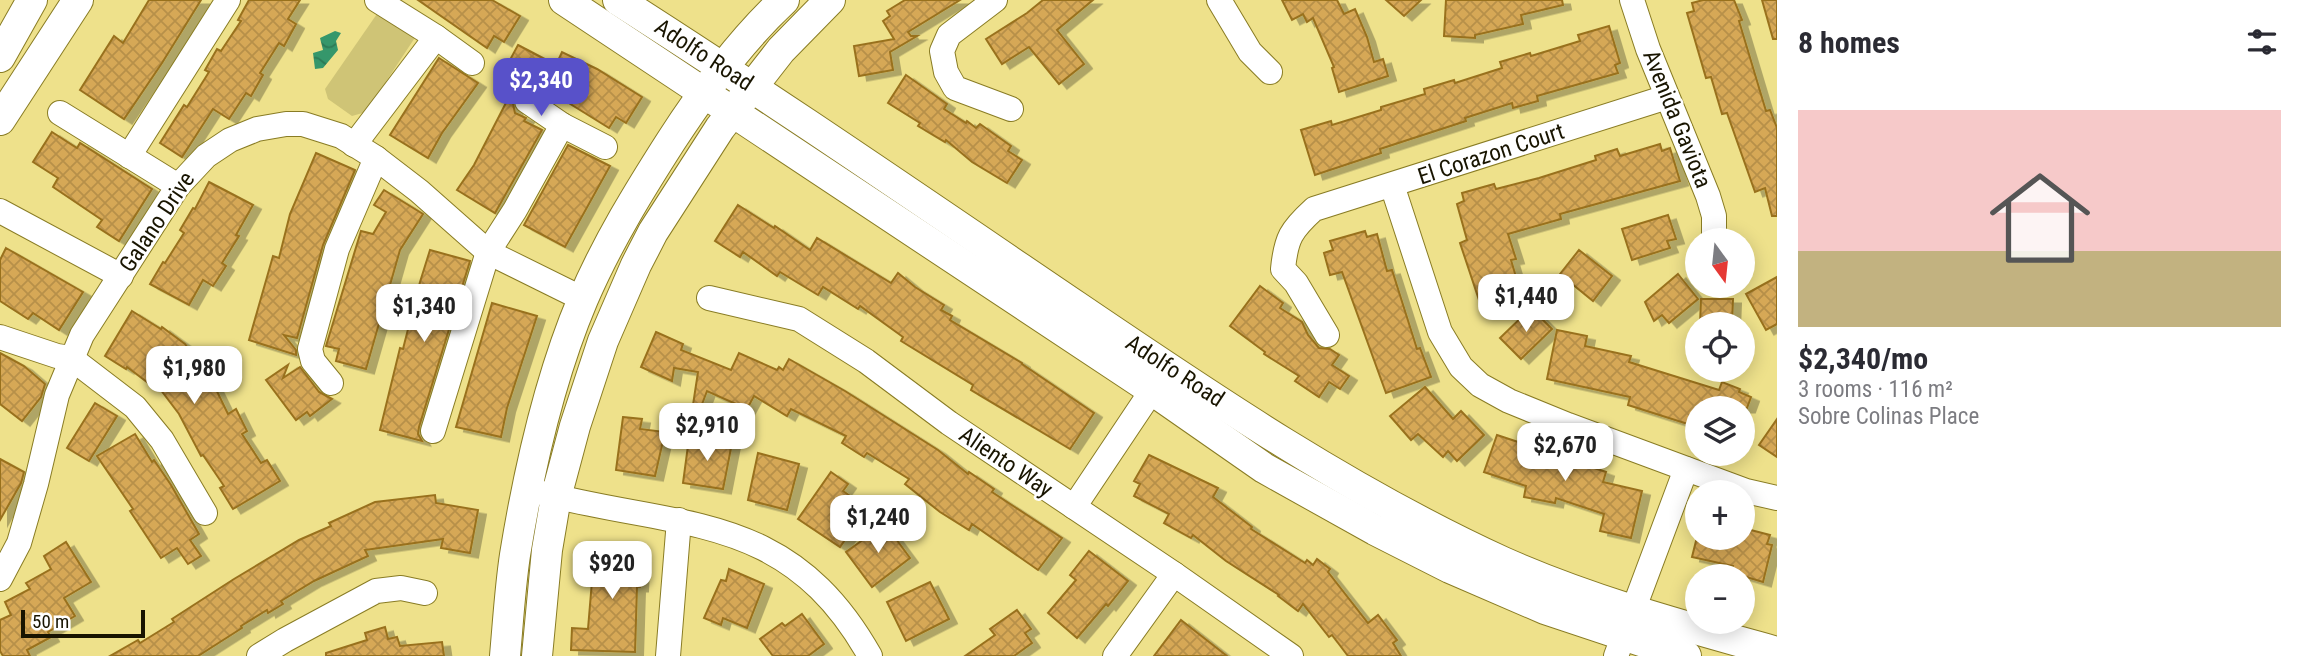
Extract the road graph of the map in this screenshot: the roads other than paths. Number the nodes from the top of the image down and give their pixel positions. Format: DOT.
graph roads {
  1 [pos="32,0"];
  2 [pos="78,0"];
  3 [pos="228,0"];
  4 [pos="377,0"];
  5 [pos="564,0"];
  6 [pos="618,0"];
  7 [pos="784,0"];
  8 [pos="830,0"];
  9 [pos="995,0"];
  10 [pos="1219,0"];
  11 [pos="1632,0"];
  12 [pos="436,37"];
  13 [pos="0,57"];
  14 [pos="472,63"];
  15 [pos="723,67"];
  16 [pos="1270,72"];
  17 [pos="752,86"];
  18 [pos="704,92"];
  19 [pos="1667,97"];
  20 [pos="527,101"];
  21 [pos="1011,109"];
  22 [pos="733,111"];
  23 [pos="60,113"];
  24 [pos="0,120"];
  25 [pos="562,125"];
  26 [pos="354,145"];
  27 [pos="605,147"];
  28 [pos="129,156"];
  29 [pos="376,158"];
  30 [pos="178,186"];
  31 [pos="1392,186"];
  32 [pos="0,211"];
  33 [pos="1714,228"];
  34 [pos="488,253"];
  35 [pos="121,276"];
  36 [pos="583,299"];
  37 [pos="709,299"];
  38 [pos="1327,335"];
  39 [pos="0,337"];
  40 [pos="71,358"];
  41 [pos="1159,379"];
  42 [pos="331,383"];
  43 [pos="433,431"];
  44 [pos="1686,469"];
  45 [pos="527,489"];
  46 [pos="556,497"];
  47 [pos="1777,498"];
  48 [pos="1074,507"];
  49 [pos="205,513"];
  50 [pos="679,520"];
  51 [pos="9,538"];
  52 [pos="1174,574"];
  53 [pos="0,579"];
  54 [pos="425,593"];
  55 [pos="1623,634"];
  56 [pos="289,648"];
  57 [pos="1777,652"];
  58 [pos="259,656"];
  59 [pos="505,656"];
  60 [pos="537,656"];
  61 [pos="667,656"];
  62 [pos="870,656"];
  63 [pos="1115,656"];
  64 [pos="1291,656"];
  65 [pos="1686,656"];
  1 -- 13 [label="main road"];
  2 -- 24 [label="main road"];
  3 -- 28 [label="street"];
  4 -- 12 [label="street"];
  5 -- 18 [label="main road, Adolfo Road"];
  6 -- 15 [label="main road, Adolfo Road"];
  7 -- 15 [label="main road"];
  8 -- 17 [label="main road"];
  9 -- 21 [label="street"];
  10 -- 16 [label="street"];
  11 -- 19 [label="street, Avenida Gaviota"];
  12 -- 14 [label="street"];
  12 -- 26 [label="street"];
  15 -- 17 [label="main road, Adolfo Road"];
  15 -- 18 [label="main road"];
  17 -- 22 [label="main road"];
  17 -- 41 [label="main road, Adolfo Road"];
  18 -- 22 [label="main road, Adolfo Road"];
  18 -- 36 [label="main road"];
  19 -- 31 [label="street, El Corazon Court"];
  19 -- 33 [label="street, Avenida Gaviota"];
  20 -- 25 [label="street"];
  22 -- 41 [label="main road, Adolfo Road"];
  22 -- 46 [label="main road"];
  23 -- 28 [label="street"];
  25 -- 27 [label="street"];
  25 -- 34 [label="street"];
  26 -- 29 [label="street, Galano Drive"];
  26 -- 30 [label="street, Galano Drive"];
  28 -- 30 [label="street"];
  29 -- 34 [label="street, Galano Drive"];
  29 -- 42 [label="street"];
  30 -- 35 [label="street, Galano Drive"];
  31 -- 38 [label="street, El Corazon Court"];
  31 -- 44 [label="street"];
  32 -- 35 [label="street"];
  34 -- 36 [label="street, Galano Drive"];
  34 -- 43 [label="street"];
  35 -- 40 [label="street, Galano Drive"];
  36 -- 45 [label="main road"];
  37 -- 48 [label="street, Aliento Way"];
  39 -- 40 [label="street"];
  40 -- 49 [label="street"];
  40 -- 51 [label="street, Galano Drive"];
  41 -- 48 [label="street"];
  41 -- 55 [label="main road, Adolfo Road"];
  44 -- 47 [label="street"];
  44 -- 55 [label="street"];
  45 -- 46 [label="street"];
  45 -- 59 [label="main road"];
  46 -- 50 [label="street"];
  46 -- 60 [label="main road"];
  48 -- 52 [label="street, Aliento Way"];
  50 -- 61 [label="street"];
  50 -- 62 [label="street"];
  51 -- 53 [label="street, Galano Drive"];
  52 -- 63 [label="street"];
  52 -- 64 [label="street, Aliento Way"];
  54 -- 56 [label="street"];
  55 -- 57 [label="main road, Adolfo Road"];
  55 -- 65 [label="main road, Adolfo Road"];
  56 -- 58 [label="street"];
}
